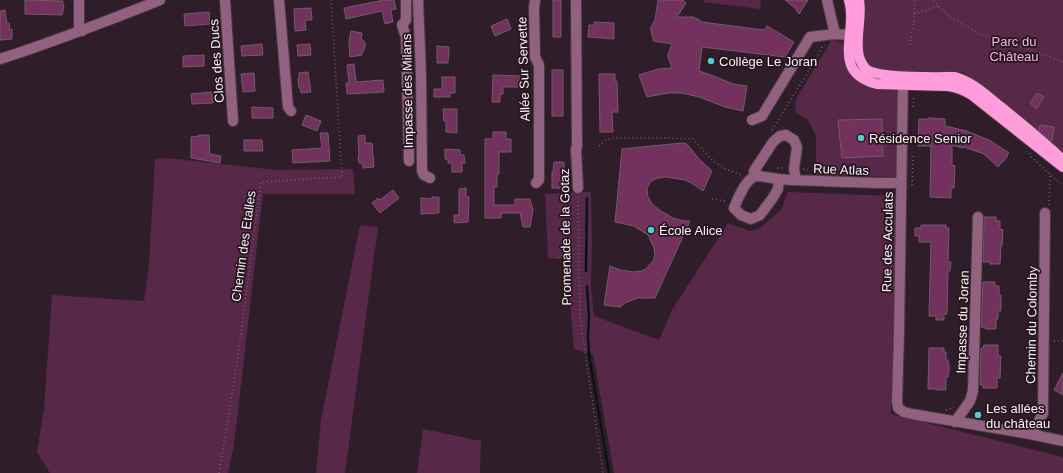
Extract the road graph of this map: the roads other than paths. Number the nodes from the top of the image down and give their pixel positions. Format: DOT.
graph roads {
  1 [pos="79,0"];
  2 [pos="160,0"];
  3 [pos="225,0"];
  4 [pos="279,0"];
  5 [pos="406,0"];
  6 [pos="418,0"];
  7 [pos="535,0"];
  8 [pos="576,0"];
  9 [pos="828,0"];
  10 [pos="849,0"];
  11 [pos="859,0"];
  12 [pos="82,30"];
  13 [pos="835,34"];
  14 [pos="854,36"];
  15 [pos="0,59"];
  16 [pos="902,81"];
  17 [pos="291,111"];
  18 [pos="752,120"];
  19 [pos="233,121"];
  20 [pos="1029,135"];
  21 [pos="1063,160"];
  22 [pos="409,161"];
  23 [pos="1063,168"];
  24 [pos="759,176"];
  25 [pos="430,178"];
  26 [pos="779,180"];
  27 [pos="796,180"];
  28 [pos="536,183"];
  29 [pos="901,183"];
  30 [pos="578,188"];
  31 [pos="1046,213"];
  32 [pos="978,217"];
  33 [pos="955,422"];
  34 [pos="1030,434"];
  35 [pos="1063,441"];
  1 -- 12 [label="street"];
  2 -- 12 [label="street"];
  3 -- 19 [label="street, Clos des Ducs"];
  4 -- 17 [label="street"];
  5 -- 22 [label="street"];
  6 -- 25 [label="street, Impasse des Milans"];
  7 -- 28 [label="street, Allée Sur Servette"];
  8 -- 30 [label="street, Promenade de la Gotaz"];
  9 -- 13 [label="street"];
  10 -- 14 [label="main road"];
  11 -- 14 [label="main road"];
  12 -- 15 [label="street"];
  13 -- 14 [label="street"];
  13 -- 18 [label="street"];
  14 -- 16 [label="main road"];
  16 -- 20 [label="main road"];
  16 -- 29 [label="street, Rue des Acculats"];
  20 -- 21 [label="main road"];
  20 -- 23 [label="main road"];
  24 -- 26 [label="street, Rue Atlas"];
  24 -- 26 [label="street"];
  24 -- 27 [label="street"];
  26 -- 27 [label="street, Rue Atlas"];
  27 -- 29 [label="street, Rue Atlas"];
  29 -- 33 [label="street, Rue des Acculats"];
  31 -- 34 [label="street, Chemin du Colomby"];
  32 -- 33 [label="street, Impasse du Joran"];
  33 -- 34 [label="street"];
  34 -- 35 [label="street"];
}
